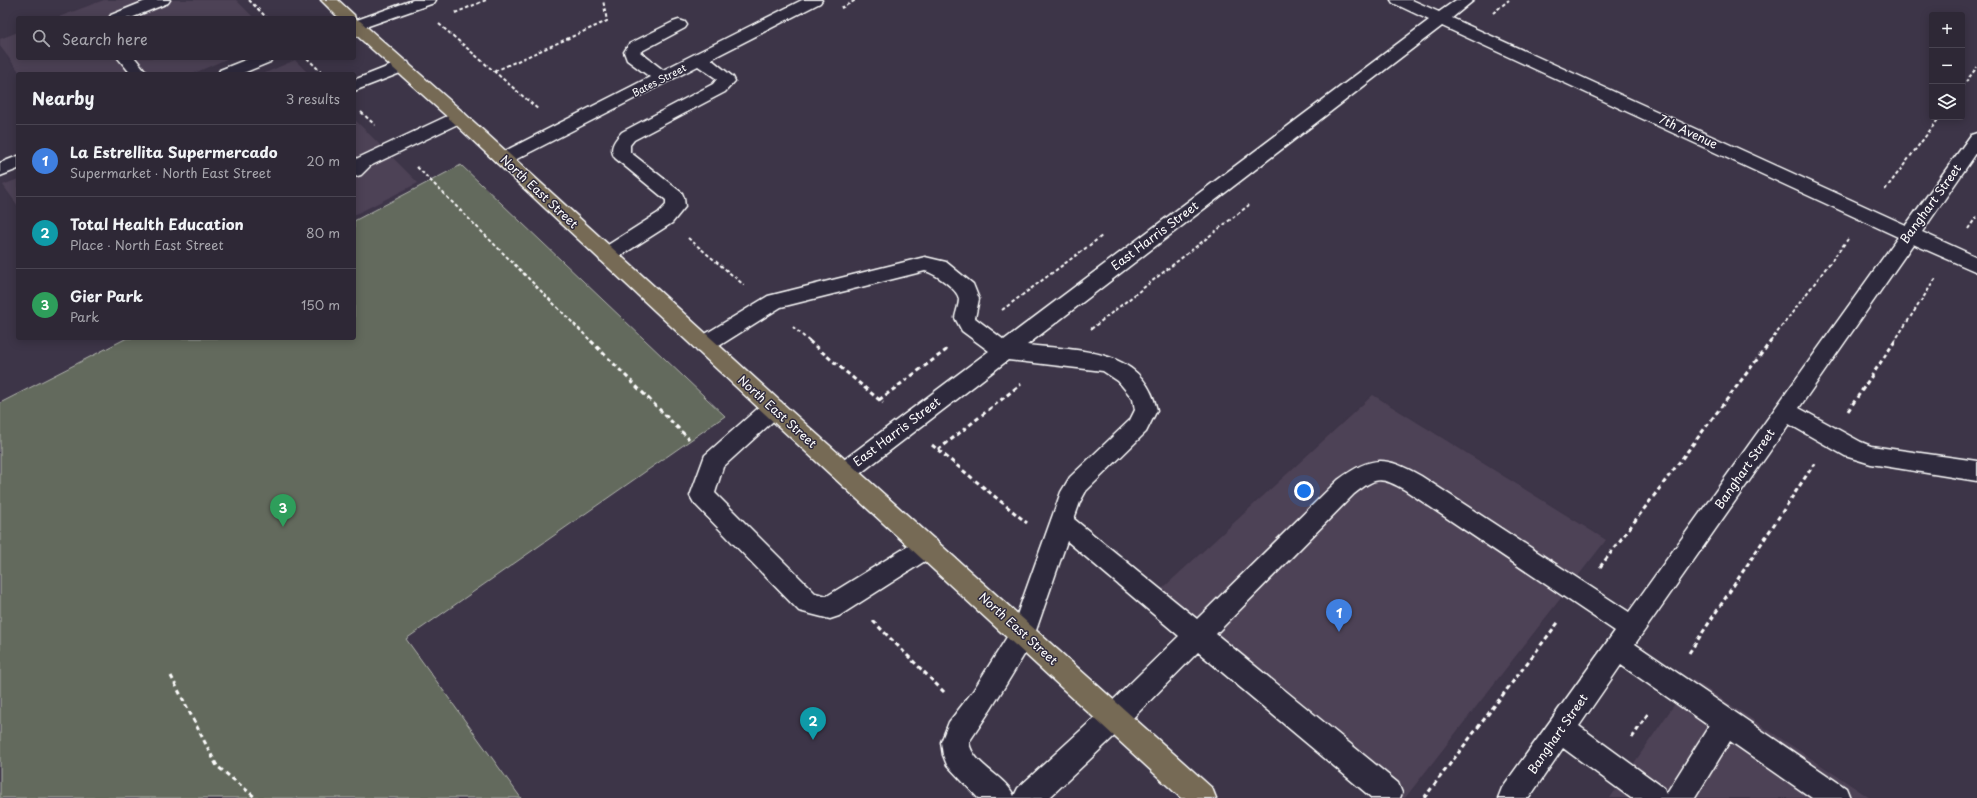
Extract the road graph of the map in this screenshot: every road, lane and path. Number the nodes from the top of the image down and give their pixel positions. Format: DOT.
graph roads {
  1 [pos="162,0"];
  2 [pos="249,0"];
  3 [pos="329,0"];
  4 [pos="428,0"];
  5 [pos="486,0"];
  6 [pos="603,0"];
  7 [pos="814,0"];
  8 [pos="1399,0"];
  9 [pos="1466,0"];
  10 [pos="1509,0"];
  11 [pos="450,15"];
  12 [pos="122,16"];
  13 [pos="265,16"];
  14 [pos="346,16"];
  15 [pos="1441,19"];
  16 [pos="356,22"];
  17 [pos="679,25"];
  18 [pos="356,26"];
  19 [pos="1469,32"];
  20 [pos="699,59"];
  21 [pos="128,60"];
  22 [pos="259,60"];
  23 [pos="309,60"];
  24 [pos="402,66"];
  25 [pos="1977,67"];
  26 [pos="138,72"];
  27 [pos="231,72"];
  28 [pos="321,72"];
  29 [pos="495,72"];
  30 [pos="662,78"];
  31 [pos="1965,84"];
  32 [pos="356,85"];
  33 [pos="458,117"];
  34 [pos="1938,120"];
  35 [pos="1977,139"];
  36 [pos="503,159"];
  37 [pos="16,163"];
  38 [pos="357,166"];
  39 [pos="0,170"];
  40 [pos="1255,200"];
  41 [pos="1867,214"];
  42 [pos="1977,216"];
  43 [pos="1909,234"];
  44 [pos="1953,253"];
  45 [pos="607,255"];
  46 [pos="1977,265"];
  47 [pos="704,345"];
  48 [pos="1004,351"];
  49 [pos="1057,356"];
  50 [pos="773,408"];
  51 [pos="1785,411"];
  52 [pos="1832,437"];
  53 [pos="938,450"];
  54 [pos="1977,471"];
  55 [pos="845,472"];
  56 [pos="1061,522"];
  57 [pos="927,547"];
  58 [pos="1580,594"];
  59 [pos="1023,634"];
  60 [pos="1197,635"];
  61 [pos="1626,638"];
  62 [pos="171,676"];
  63 [pos="1670,682"];
  64 [pos="1114,718"];
  65 [pos="1727,721"];
  66 [pos="1561,730"];
  67 [pos="1612,768"];
  68 [pos="1388,793"];
  69 [pos="1198,797"];
  70 [pos="256,798"];
  71 [pos="1001,798"];
  72 [pos="1028,798"];
  73 [pos="1424,798"];
  74 [pos="1512,798"];
  75 [pos="1654,798"];
  76 [pos="1679,798"];
  77 [pos="1836,798"];
  1 -- 12 [label="street"];
  2 -- 13 [label="path"];
  3 -- 14 [label="main road, North East Street"];
  4 -- 16 [label="street"];
  5 -- 11 [label="path"];
  6 -- 29 [label="path"];
  7 -- 20 [label="street, Bates Street"];
  8 -- 15 [label="street, 7th Avenue"];
  9 -- 15 [label="street, East Harris Street"];
  10 -- 19 [label="path"];
  15 -- 19 [label="street, 7th Avenue"];
  15 -- 48 [label="street, East Harris Street"];
  17 -- 30 [label="street"];
  18 -- 24 [label="main road, North East Street"];
  19 -- 41 [label="street, 7th Avenue"];
  20 -- 30 [label="street, Bates Street"];
  20 -- 45 [label="street"];
  21 -- 26 [label="street"];
  22 -- 27 [label="street"];
  23 -- 28 [label="path"];
  24 -- 32 [label="street"];
  24 -- 33 [label="main road, North East Street"];
  25 -- 31 [label="path"];
  30 -- 36 [label="street, Bates Street"];
  33 -- 36 [label="main road, North East Street"];
  33 -- 38 [label="street"];
  34 -- 41 [label="path"];
  35 -- 43 [label="street, Banghart Street"];
  36 -- 45 [label="main road, North East Street"];
  37 -- 39 [label="street"];
  40 -- 49 [label="path"];
  41 -- 43 [label="street, 7th Avenue"];
  41 -- 58 [label="path"];
  42 -- 44 [label="path"];
  43 -- 44 [label="street, 7th Avenue"];
  43 -- 51 [label="street, Banghart Street"];
  44 -- 46 [label="street, 7th Avenue"];
  44 -- 52 [label="path"];
  45 -- 47 [label="main road, North East Street"];
  47 -- 48 [label="street"];
  47 -- 50 [label="main road, North East Street"];
  48 -- 49 [label="street"];
  48 -- 55 [label="street, East Harris Street"];
  49 -- 53 [label="path"];
  49 -- 56 [label="street"];
  50 -- 55 [label="main road, North East Street"];
  50 -- 57 [label="street"];
  51 -- 52 [label="street"];
  51 -- 61 [label="street, Banghart Street"];
  52 -- 54 [label="street"];
  52 -- 63 [label="path"];
  55 -- 57 [label="main road, North East Street"];
  56 -- 59 [label="street"];
  56 -- 60 [label="street"];
  57 -- 59 [label="main road, North East Street"];
  58 -- 60 [label="street"];
  58 -- 61 [label="street"];
  58 -- 73 [label="path"];
  59 -- 64 [label="main road, North East Street"];
  59 -- 71 [label="street"];
  60 -- 64 [label="street"];
  60 -- 68 [label="street"];
  61 -- 63 [label="street"];
  61 -- 66 [label="street, Banghart Street"];
  62 -- 70 [label="path"];
  63 -- 65 [label="street"];
  63 -- 67 [label="path"];
  64 -- 69 [label="main road, North East Street"];
  64 -- 72 [label="street"];
  65 -- 76 [label="street"];
  65 -- 77 [label="street"];
  66 -- 67 [label="street"];
  66 -- 74 [label="street, Banghart Street"];
  67 -- 75 [label="street"];
}
